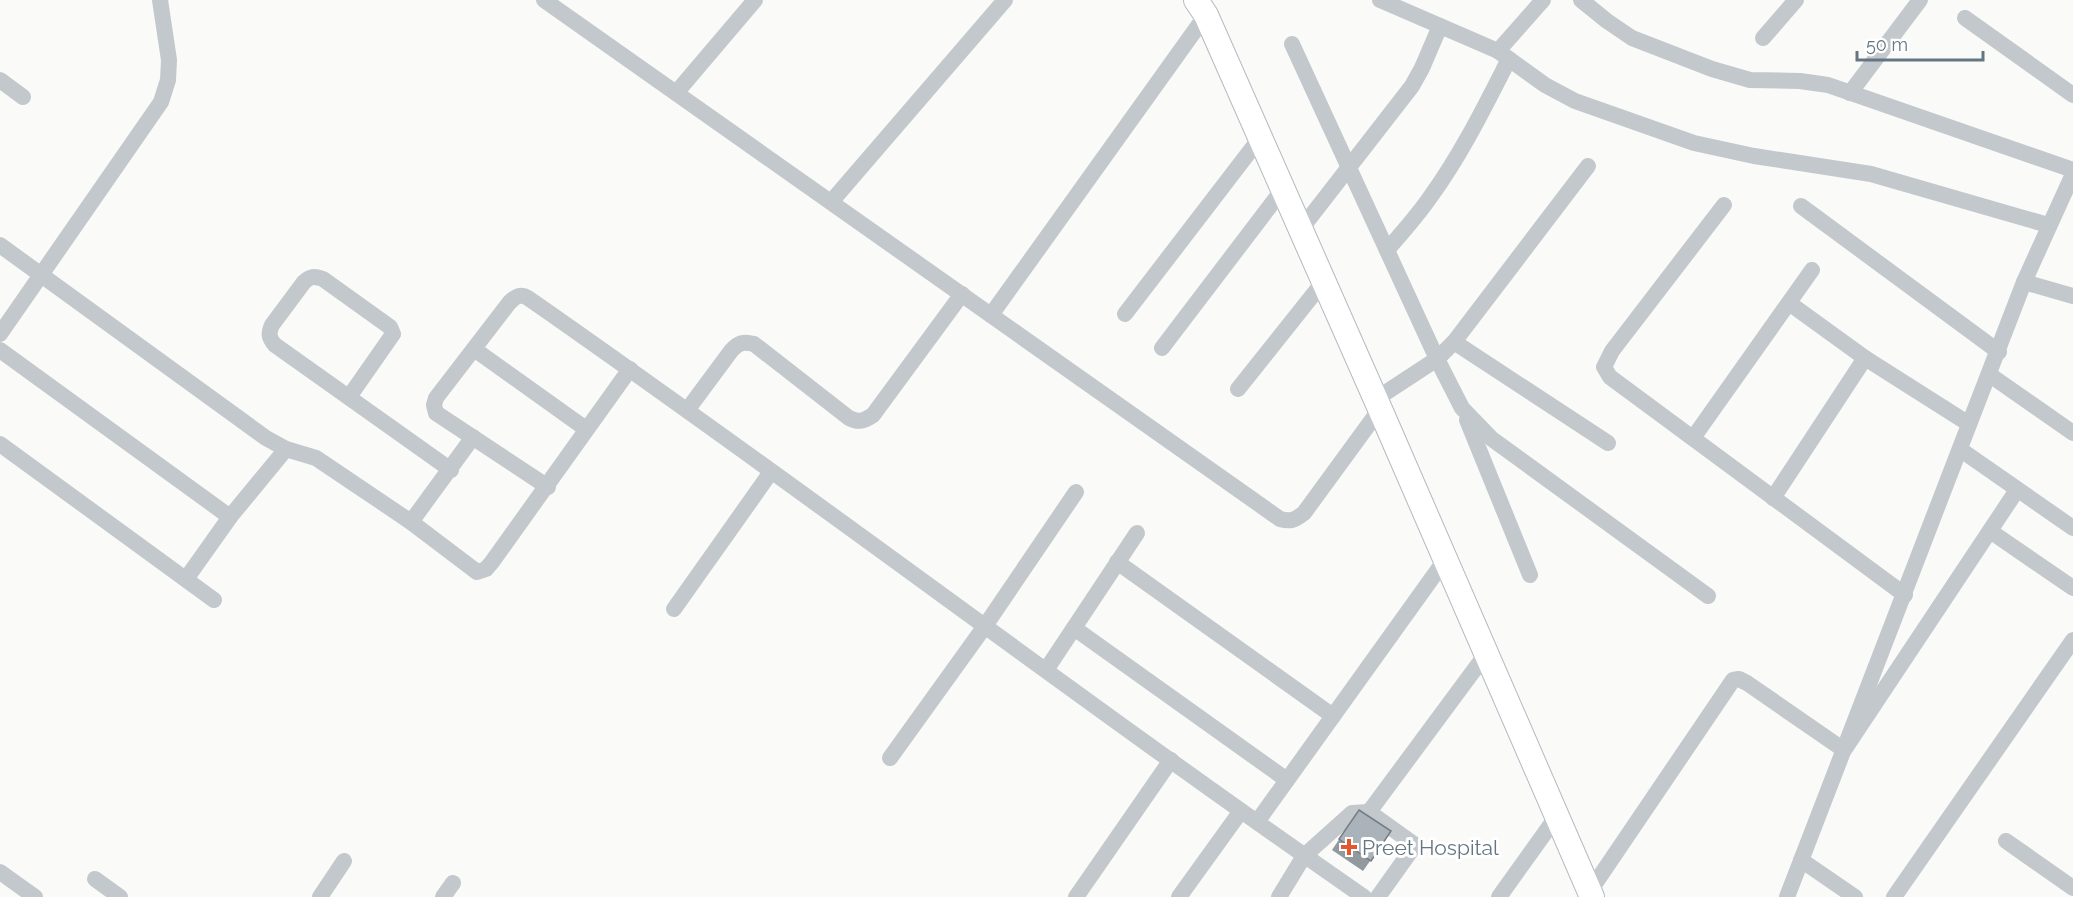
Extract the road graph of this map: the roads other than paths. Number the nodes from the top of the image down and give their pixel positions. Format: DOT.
graph roads {
  1 [pos="160,0"];
  2 [pos="544,0"];
  3 [pos="755,0"];
  4 [pos="1005,0"];
  5 [pos="1380,0"];
  6 [pos="1543,0"];
  7 [pos="1581,0"];
  8 [pos="1796,0"];
  9 [pos="1920,0"];
  10 [pos="1201,7"];
  11 [pos="1965,18"];
  12 [pos="1440,26"];
  13 [pos="1762,38"];
  14 [pos="1292,44"];
  15 [pos="1504,55"];
  16 [pos="0,80"];
  17 [pos="676,93"];
  18 [pos="1850,93"];
  19 [pos="2073,94"];
  20 [pos="23,97"];
  21 [pos="1260,138"];
  22 [pos="1588,166"];
  23 [pos="1349,168"];
  24 [pos="2073,172"];
  25 [pos="1283,189"];
  26 [pos="2068,200"];
  27 [pos="831,202"];
  28 [pos="1724,205"];
  29 [pos="1801,206"];
  30 [pos="2048,225"];
  31 [pos="1301,229"];
  32 [pos="0,245"];
  33 [pos="1387,250"];
  34 [pos="1812,270"];
  35 [pos="42,275"];
  36 [pos="1324,281"];
  37 [pos="2024,282"];
  38 [pos="962,294"];
  39 [pos="2073,296"];
  40 [pos="1789,303"];
  41 [pos="1125,314"];
  42 [pos="991,315"];
  43 [pos="0,334"];
  44 [pos="1454,342"];
  45 [pos="1162,348"];
  46 [pos="0,350"];
  47 [pos="474,350"];
  48 [pos="1999,351"];
  49 [pos="1437,358"];
  50 [pos="1865,358"];
  51 [pos="630,369"];
  52 [pos="1990,375"];
  53 [pos="1238,389"];
  54 [pos="349,397"];
  55 [pos="1378,404"];
  56 [pos="1462,408"];
  57 [pos="688,409"];
  58 [pos="1969,424"];
  59 [pos="586,429"];
  60 [pos="2073,433"];
  61 [pos="473,437"];
  62 [pos="1693,438"];
  63 [pos="1608,443"];
  64 [pos="0,444"];
  65 [pos="286,449"];
  66 [pos="1961,450"];
  67 [pos="451,470"];
  68 [pos="771,472"];
  69 [pos="548,487"];
  70 [pos="2017,490"];
  71 [pos="1076,492"];
  72 [pos="1773,498"];
  73 [pos="230,517"];
  74 [pos="411,522"];
  75 [pos="2073,528"];
  76 [pos="1990,531"];
  77 [pos="1137,533"];
  78 [pos="1445,560"];
  79 [pos="1117,562"];
  80 [pos="1530,575"];
  81 [pos="186,579"];
  82 [pos="2073,588"];
  83 [pos="1905,595"];
  84 [pos="1708,596"];
  85 [pos="214,600"];
  86 [pos="674,609"];
  87 [pos="985,626"];
  88 [pos="1074,628"];
  89 [pos="2073,640"];
  90 [pos="1486,654"];
  91 [pos="1046,670"];
  92 [pos="1333,716"];
  93 [pos="1844,750"];
  94 [pos="890,758"];
  95 [pos="1171,760"];
  96 [pos="1287,780"];
  97 [pos="1241,811"];
  98 [pos="1369,812"];
  99 [pos="1557,816"];
  100 [pos="1257,822"];
  101 [pos="2006,840"];
  102 [pos="1304,856"];
  103 [pos="1801,860"];
  104 [pos="344,861"];
  105 [pos="0,872"];
  106 [pos="95,879"];
  107 [pos="2073,888"];
  108 [pos="1586,892"];
  109 [pos="35,897"];
  110 [pos="120,897"];
  111 [pos="320,897"];
  112 [pos="1076,897"];
  113 [pos="1179,897"];
  114 [pos="1279,897"];
  115 [pos="1364,897"];
  116 [pos="1378,897"];
  117 [pos="1499,897"];
  118 [pos="1787,897"];
  119 [pos="1855,897"];
  120 [pos="1894,897"];
  1 -- 35 [label="street"];
  2 -- 17 [label="street"];
  3 -- 17 [label="street"];
  4 -- 27 [label="street"];
  5 -- 12 [label="street"];
  6 -- 15 [label="street"];
  7 -- 18 [label="street"];
  8 -- 13 [label="street"];
  9 -- 18 [label="street"];
  10 -- 21 [label="street"];
  10 -- 42 [label="street"];
  11 -- 19 [label="street"];
  12 -- 15 [label="street"];
  12 -- 23 [label="street"];
  14 -- 23 [label="street"];
  15 -- 30 [label="street"];
  15 -- 33 [label="street"];
  16 -- 20 [label="street"];
  17 -- 27 [label="street"];
  18 -- 24 [label="street"];
  21 -- 25 [label="street"];
  21 -- 41 [label="street"];
  22 -- 44 [label="street"];
  23 -- 31 [label="street"];
  23 -- 33 [label="street"];
  24 -- 26 [label="street"];
  25 -- 31 [label="street"];
  25 -- 45 [label="street"];
  26 -- 30 [label="street"];
  27 -- 38 [label="street"];
  28 -- 62 [label="street"];
  29 -- 48 [label="street"];
  30 -- 37 [label="street"];
  31 -- 36 [label="street"];
  32 -- 35 [label="street"];
  33 -- 49 [label="street"];
  34 -- 40 [label="street"];
  35 -- 43 [label="street"];
  35 -- 65 [label="street"];
  36 -- 53 [label="street"];
  36 -- 55 [label="street"];
  37 -- 39 [label="street"];
  37 -- 48 [label="street"];
  38 -- 42 [label="street"];
  38 -- 57 [label="street"];
  40 -- 50 [label="street"];
  40 -- 62 [label="street"];
  42 -- 55 [label="street"];
  44 -- 49 [label="street"];
  44 -- 63 [label="street"];
  46 -- 73 [label="street"];
  47 -- 51 [label="street"];
  47 -- 59 [label="street"];
  47 -- 61 [label="street"];
  48 -- 52 [label="street"];
  49 -- 55 [label="street"];
  49 -- 56 [label="street"];
  50 -- 58 [label="street"];
  50 -- 72 [label="street"];
  51 -- 57 [label="street"];
  51 -- 59 [label="street"];
  52 -- 58 [label="street"];
  52 -- 60 [label="street"];
  54 -- 54 [label="street"];
  54 -- 67 [label="street"];
  55 -- 78 [label="street"];
  56 -- 80 [label="street"];
  56 -- 84 [label="street"];
  57 -- 68 [label="street"];
  58 -- 66 [label="street"];
  59 -- 69 [label="street"];
  61 -- 67 [label="street"];
  61 -- 69 [label="street"];
  62 -- 72 [label="street"];
  64 -- 81 [label="street"];
  65 -- 73 [label="street"];
  65 -- 74 [label="street"];
  66 -- 70 [label="street"];
  66 -- 83 [label="street"];
  67 -- 74 [label="street"];
  68 -- 86 [label="street"];
  68 -- 87 [label="street"];
  69 -- 74 [label="street"];
  70 -- 75 [label="street"];
  70 -- 76 [label="street"];
  71 -- 87 [label="street"];
  72 -- 83 [label="street"];
  73 -- 81 [label="street"];
  76 -- 82 [label="street"];
  76 -- 93 [label="street"];
  77 -- 79 [label="street"];
  78 -- 90 [label="street"];
  78 -- 92 [label="street"];
  79 -- 88 [label="street"];
  79 -- 92 [label="street"];
  81 -- 85 [label="street"];
  83 -- 93 [label="street"];
  87 -- 91 [label="street"];
  87 -- 94 [label="street"];
  88 -- 91 [label="street"];
  88 -- 96 [label="street"];
  89 -- 120 [label="street"];
  90 -- 98 [label="street"];
  90 -- 99 [label="street"];
  91 -- 95 [label="street"];
  92 -- 96 [label="street"];
  93 -- 103 [label="street"];
  93 -- 108 [label="street"];
  95 -- 97 [label="street"];
  95 -- 112 [label="street"];
  96 -- 100 [label="street"];
  97 -- 100 [label="street"];
  97 -- 113 [label="street"];
  98 -- 102 [label="street"];
  98 -- 116 [label="street"];
  99 -- 108 [label="street"];
  99 -- 117 [label="street"];
  100 -- 102 [label="street"];
  101 -- 107 [label="street"];
  102 -- 114 [label="street"];
  102 -- 115 [label="street"];
  103 -- 118 [label="street"];
  103 -- 119 [label="street"];
  104 -- 111 [label="street"];
  105 -- 109 [label="street"];
  106 -- 110 [label="street"];
}
